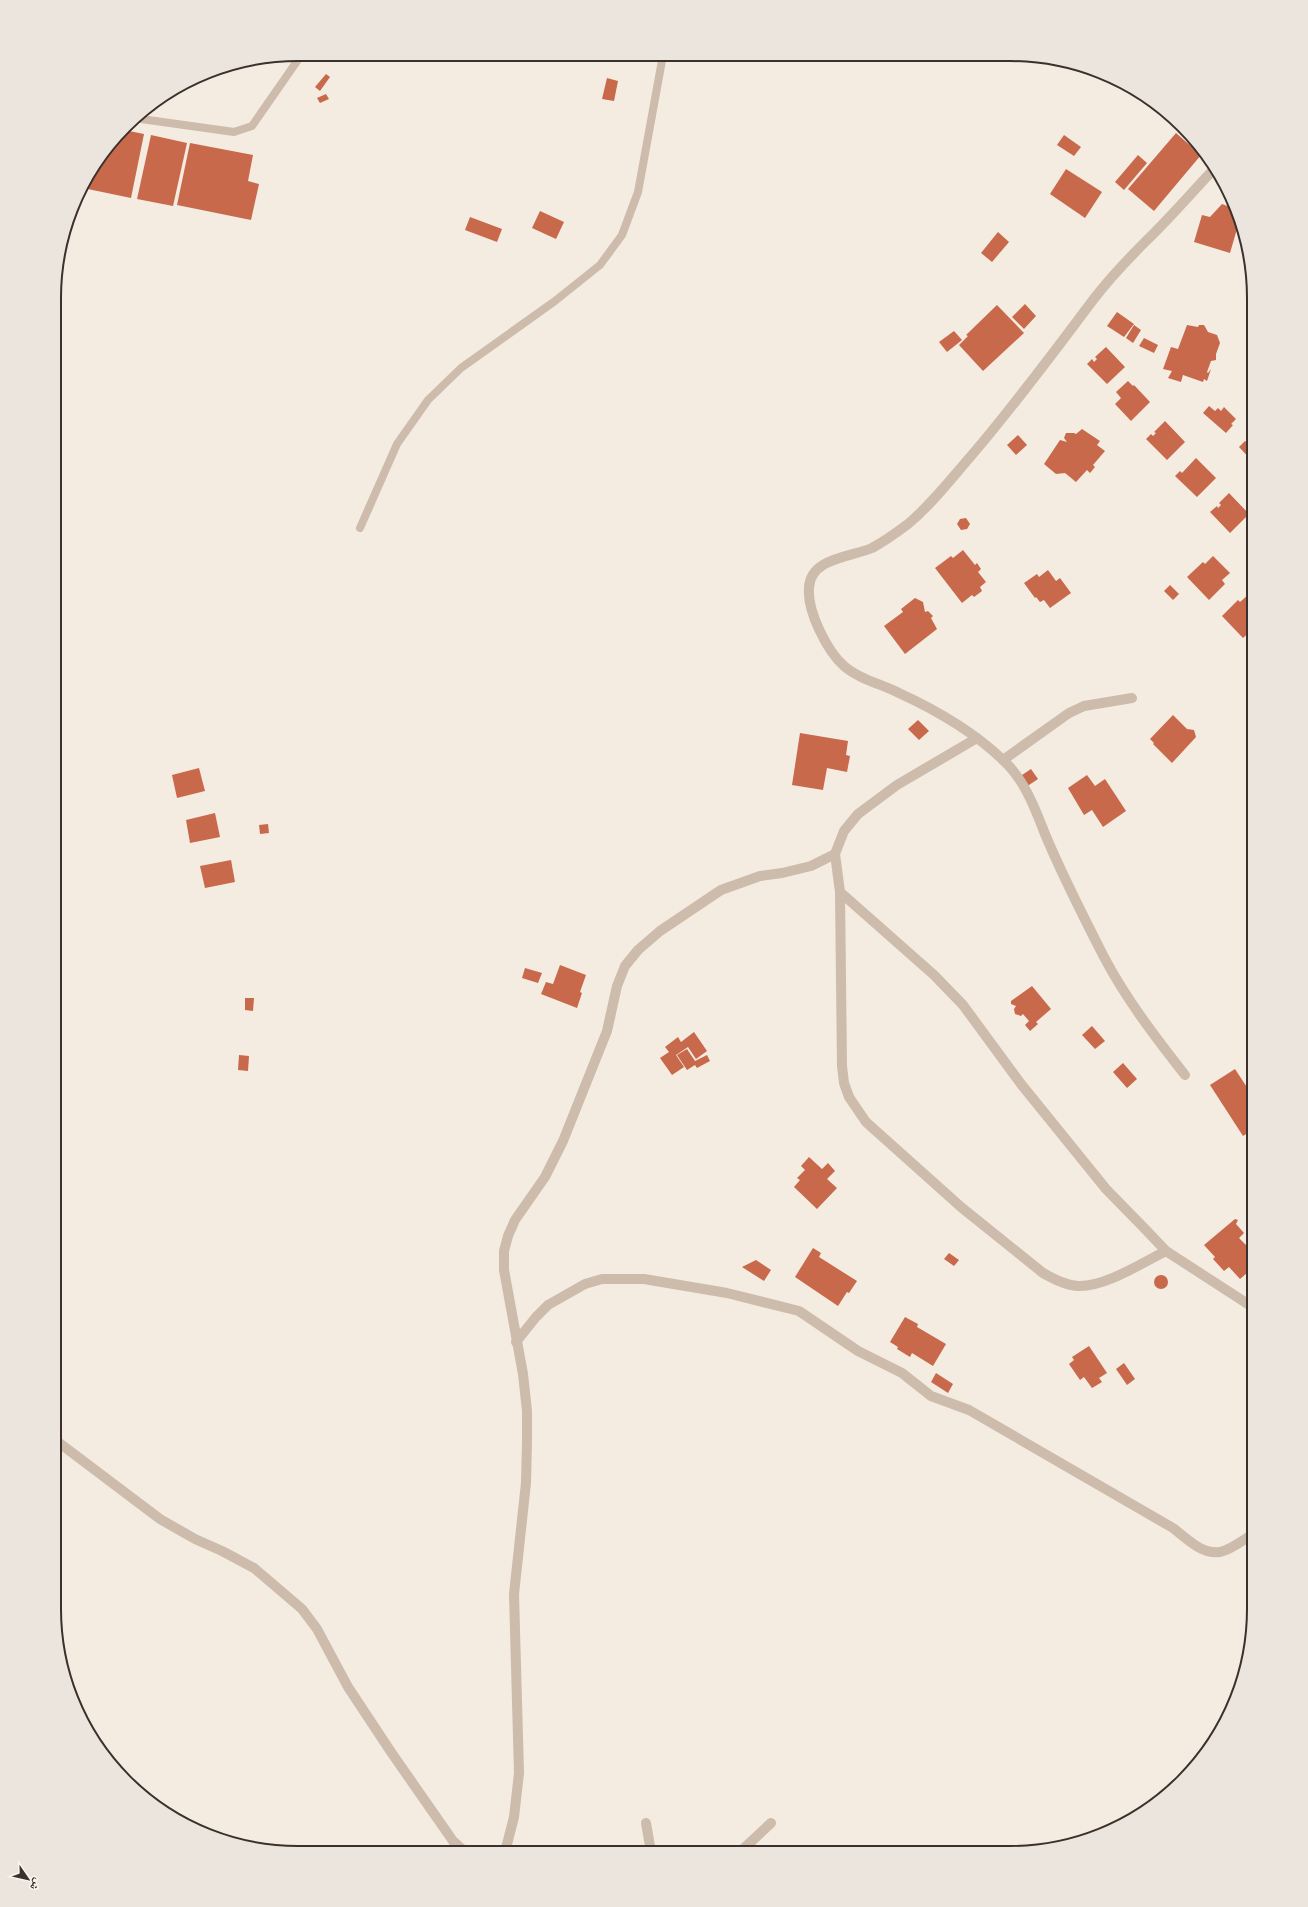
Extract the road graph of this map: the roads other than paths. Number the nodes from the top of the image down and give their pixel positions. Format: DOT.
graph roads {
  1 [pos="297,61"];
  2 [pos="662,61"];
  3 [pos="143,119"];
  4 [pos="1211,172"];
  5 [pos="360,528"];
  6 [pos="1132,698"];
  7 [pos="977,738"];
  8 [pos="1003,760"];
  9 [pos="835,854"];
  10 [pos="840,892"];
  11 [pos="1185,1075"];
  12 [pos="1166,1251"];
  13 [pos="1247,1303"];
  14 [pos="516,1342"];
  15 [pos="61,1444"];
  16 [pos="1247,1538"];
  17 [pos="646,1823"];
  18 [pos="771,1823"];
  19 [pos="458,1846"];
  20 [pos="507,1846"];
  21 [pos="650,1846"];
  22 [pos="746,1846"];
  1 -- 3 [label="lane"];
  2 -- 5 [label="lane"];
  4 -- 7 [label="street"];
  6 -- 8 [label="street"];
  7 -- 8 [label="street"];
  7 -- 9 [label="street"];
  8 -- 11 [label="street"];
  9 -- 10 [label="street"];
  9 -- 14 [label="street"];
  10 -- 12 [label="street"];
  10 -- 12 [label="street"];
  12 -- 13 [label="street"];
  14 -- 16 [label="street"];
  14 -- 20 [label="street"];
  15 -- 19 [label="street"];
  17 -- 21 [label="street"];
  18 -- 22 [label="street"];
}
